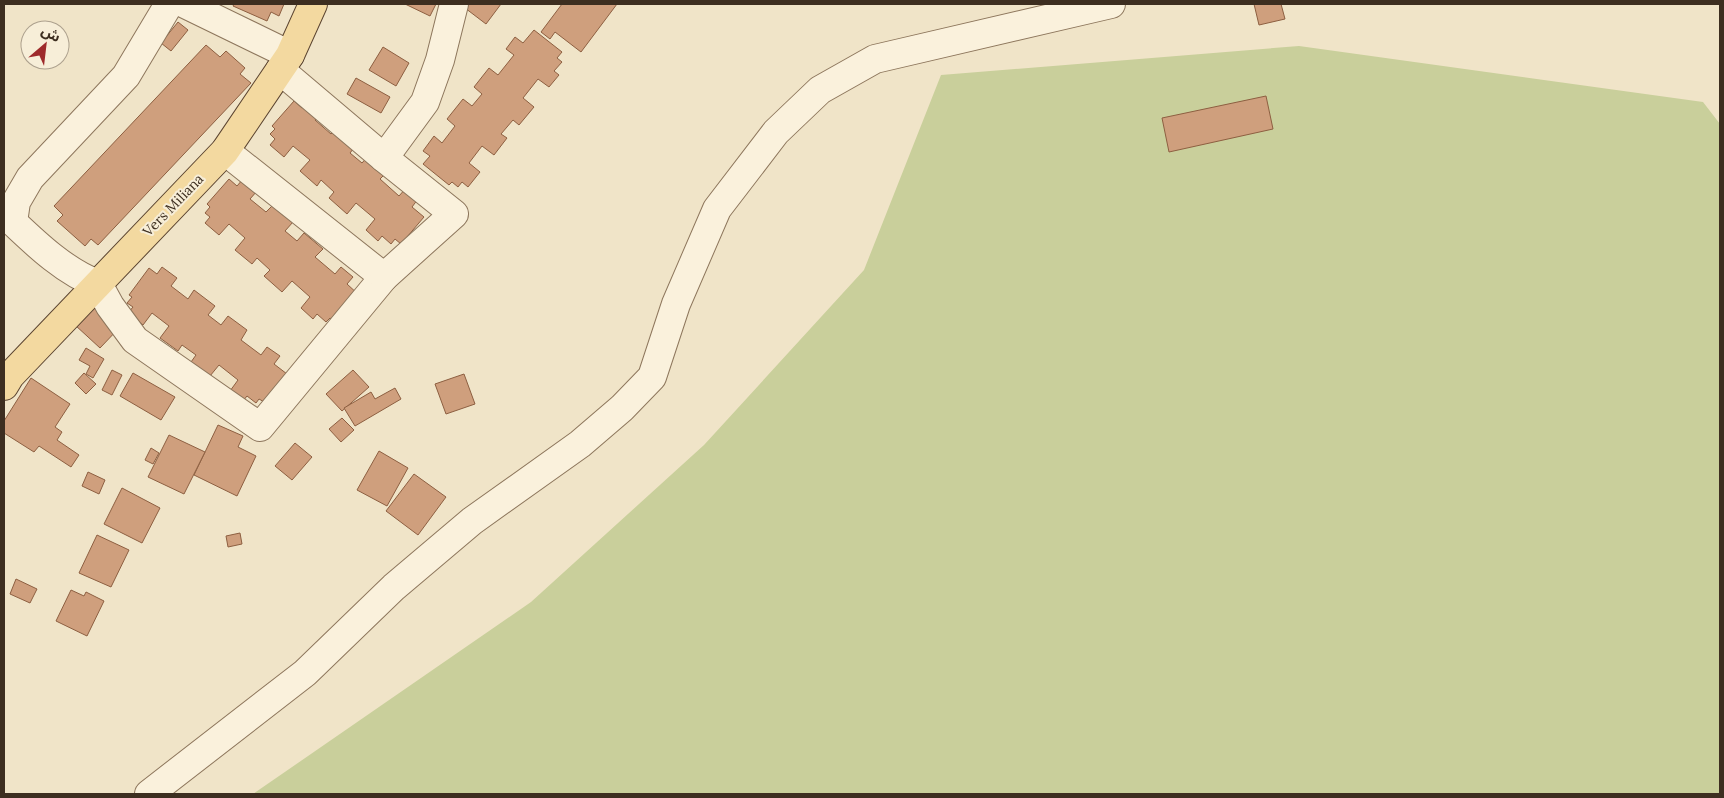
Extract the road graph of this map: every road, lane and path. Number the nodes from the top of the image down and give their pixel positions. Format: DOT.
graph roads {
  1 [pos="169,4"];
  2 [pos="185,4"];
  3 [pos="313,4"];
  4 [pos="454,4"];
  5 [pos="1111,4"];
  6 [pos="285,62"];
  7 [pos="225,151"];
  8 [pos="384,158"];
  9 [pos="384,277"];
  10 [pos="98,284"];
  11 [pos="4,386"];
  12 [pos="149,794"];
  1 -- 10 [label="street"];
  2 -- 6 [label="street"];
  3 -- 6 [label="main road, Vers Miliana"];
  4 -- 8 [label="street"];
  5 -- 12 [label="street"];
  6 -- 7 [label="main road, Vers Miliana"];
  6 -- 8 [label="street"];
  7 -- 9 [label="street"];
  7 -- 10 [label="main road, Vers Miliana"];
  8 -- 9 [label="street"];
  9 -- 10 [label="street"];
  10 -- 11 [label="main road, Vers Miliana"];
}
